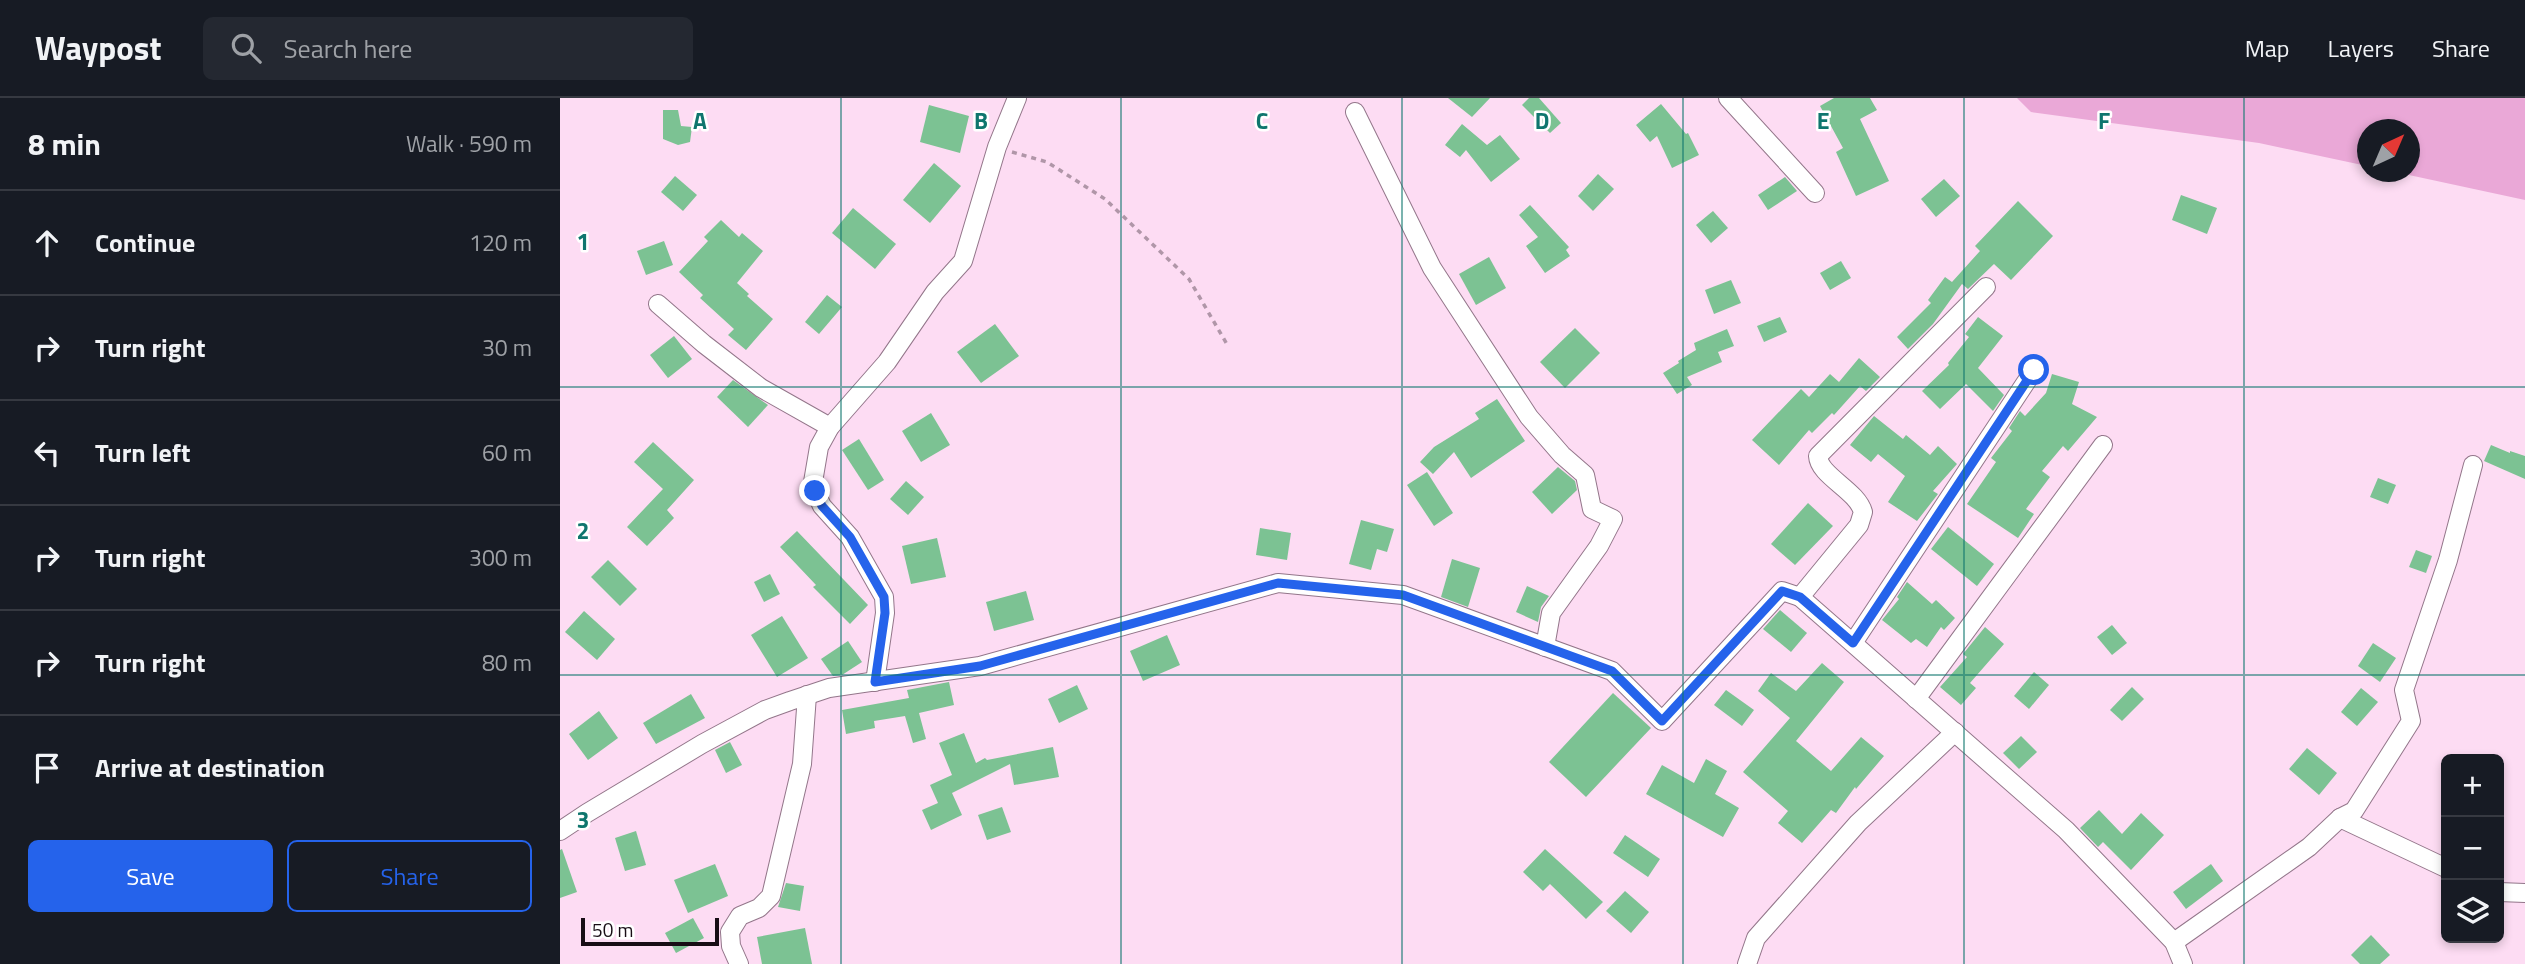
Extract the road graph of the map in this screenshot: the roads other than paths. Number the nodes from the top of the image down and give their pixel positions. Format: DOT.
graph roads {
  1 [pos="1017,98"];
  2 [pos="1728,98"];
  3 [pos="1355,112"];
  4 [pos="1815,193"];
  5 [pos="1986,287"];
  6 [pos="658,304"];
  7 [pos="2034,370"];
  8 [pos="830,428"];
  9 [pos="2103,445"];
  10 [pos="2473,465"];
  11 [pos="1800,597"];
  12 [pos="1853,643"];
  13 [pos="1545,647"];
  14 [pos="875,682"];
  15 [pos="807,695"];
  16 [pos="1916,699"];
  17 [pos="1955,732"];
  18 [pos="2340,818"];
  19 [pos="560,831"];
  20 [pos="2441,866"];
  21 [pos="2504,892"];
  22 [pos="2525,893"];
  23 [pos="2174,942"];
  24 [pos="739,964"];
  25 [pos="1747,964"];
  26 [pos="2183,964"];
  1 -- 8 [label="street"];
  2 -- 4 [label="street"];
  3 -- 13 [label="street"];
  5 -- 11 [label="street"];
  6 -- 8 [label="street"];
  7 -- 12 [label="street"];
  8 -- 14 [label="street"];
  9 -- 16 [label="street"];
  10 -- 18 [label="street"];
  11 -- 12 [label="street"];
  11 -- 13 [label="street"];
  12 -- 16 [label="street"];
  13 -- 14 [label="street"];
  14 -- 15 [label="street"];
  15 -- 19 [label="street"];
  15 -- 24 [label="street"];
  16 -- 17 [label="street"];
  17 -- 23 [label="street"];
  17 -- 25 [label="street"];
  18 -- 20 [label="street"];
  18 -- 23 [label="street"];
  21 -- 22 [label="street"];
  23 -- 26 [label="street"];
}
